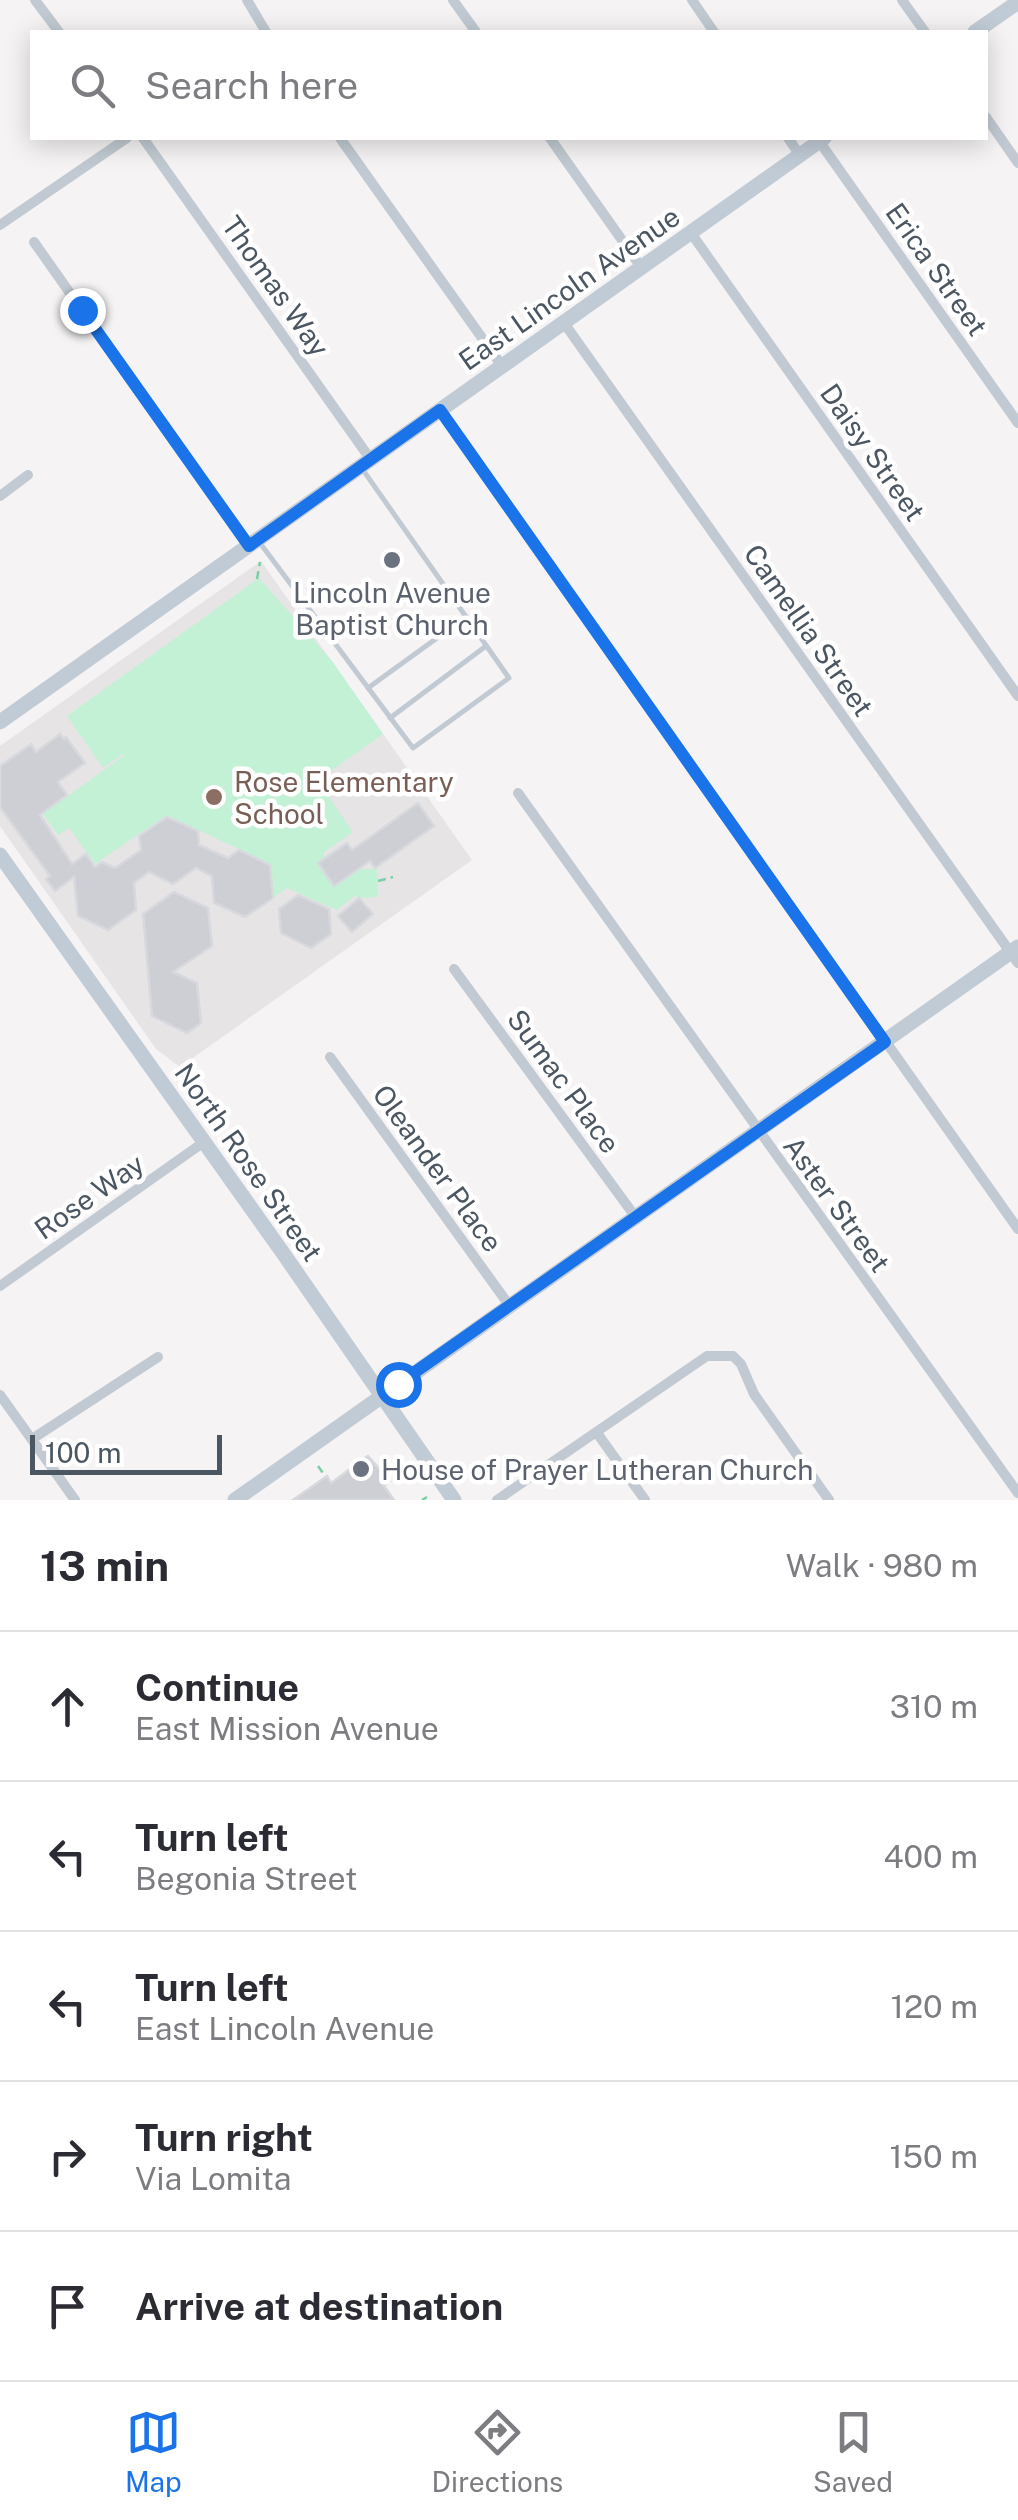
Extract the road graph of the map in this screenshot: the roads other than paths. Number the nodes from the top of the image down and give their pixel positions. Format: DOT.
graph roads {
  1 [pos="35,0"];
  2 [pos="247,0"];
  3 [pos="453,0"];
  4 [pos="692,0"];
  5 [pos="902,0"];
  6 [pos="1018,2"];
  7 [pos="58,30"];
  8 [pos="265,30"];
  9 [pos="475,30"];
  10 [pos="713,30"];
  11 [pos="924,30"];
  12 [pos="978,30"];
  13 [pos="988,120"];
  14 [pos="124,140"];
  15 [pos="144,140"];
  16 [pos="341,140"];
  17 [pos="551,140"];
  18 [pos="789,140"];
  19 [pos="821,140"];
  20 [pos="823,140"];
  21 [pos="800,155"];
  22 [pos="1018,163"];
  23 [pos="0,225"];
  24 [pos="691,233"];
  25 [pos="34,242"];
  26 [pos="642,267"];
  27 [pos="564,323"];
  28 [pos="502,366"];
  29 [pos="440,410"];
  30 [pos="1018,424"];
  31 [pos="366,464"];
  32 [pos="28,475"];
  33 [pos="0,496"];
  34 [pos="254,544"];
  35 [pos="466,617"];
  36 [pos="486,646"];
  37 [pos="368,688"];
  38 [pos="1018,696"];
  39 [pos="390,718"];
  40 [pos="0,722"];
  41 [pos="518,793"];
  42 [pos="0,855"];
  43 [pos="1015,954"];
  44 [pos="454,969"];
  45 [pos="885,1042"];
  46 [pos="330,1057"];
  47 [pos="757,1132"];
  48 [pos="204,1142"];
  49 [pos="637,1218"];
  50 [pos="1018,1229"];
  51 [pos="0,1286"];
  52 [pos="509,1305"];
  53 [pos="158,1358"];
  54 [pos="0,1395"];
  55 [pos="382,1396"];
  56 [pos="598,1433"];
  57 [pos="32,1439"];
  58 [pos="1018,1493"];
  59 [pos="75,1500"];
  60 [pos="234,1500"];
  61 [pos="454,1500"];
  62 [pos="497,1500"];
  63 [pos="645,1500"];
  64 [pos="829,1500"];
  1 -- 7 [label="street"];
  2 -- 8 [label="street"];
  3 -- 9 [label="street"];
  4 -- 10 [label="street"];
  5 -- 11 [label="street"];
  6 -- 12 [label="main road"];
  13 -- 22 [label="street"];
  14 -- 23 [label="street"];
  15 -- 31 [label="street, Thomas Way"];
  16 -- 28 [label="street"];
  17 -- 26 [label="street"];
  18 -- 21 [label="street"];
  19 -- 21 [label="main road, East Lincoln Avenue"];
  20 -- 30 [label="street, Erica Street"];
  21 -- 24 [label="main road, East Lincoln Avenue"];
  24 -- 26 [label="main road, East Lincoln Avenue"];
  24 -- 38 [label="street, Daisy Street"];
  25 -- 34 [label="street"];
  26 -- 27 [label="main road, East Lincoln Avenue"];
  27 -- 28 [label="main road, East Lincoln Avenue"];
  27 -- 43 [label="street, Camellia Street"];
  28 -- 29 [label="main road, East Lincoln Avenue"];
  29 -- 31 [label="main road, East Lincoln Avenue"];
  29 -- 45 [label="street"];
  31 -- 34 [label="main road, East Lincoln Avenue"];
  31 -- 35 [label="lane"];
  32 -- 33 [label="street"];
  34 -- 37 [label="lane"];
  34 -- 40 [label="main road, East Lincoln Avenue"];
  35 -- 36 [label="lane"];
  35 -- 37 [label="lane"];
  36 -- 39 [label="lane"];
  36 -- 39 [label="lane"];
  37 -- 39 [label="lane"];
  41 -- 47 [label="street, Aster Street"];
  42 -- 48 [label="main road, North Rose Street"];
  43 -- 45 [label="main road"];
  44 -- 49 [label="street, Sumac Place"];
  45 -- 47 [label="main road"];
  45 -- 50 [label="street"];
  46 -- 52 [label="street, Oleander Place"];
  47 -- 49 [label="main road"];
  47 -- 58 [label="street, Aster Street"];
  48 -- 51 [label="street, Rose Way"];
  48 -- 55 [label="main road, North Rose Street"];
  49 -- 52 [label="main road"];
  52 -- 55 [label="main road"];
  53 -- 57 [label="street"];
  54 -- 57 [label="street"];
  55 -- 60 [label="main road"];
  55 -- 61 [label="main road, North Rose Street"];
  56 -- 62 [label="street"];
  56 -- 63 [label="street"];
  56 -- 64 [label="street"];
  57 -- 59 [label="street"];
}
